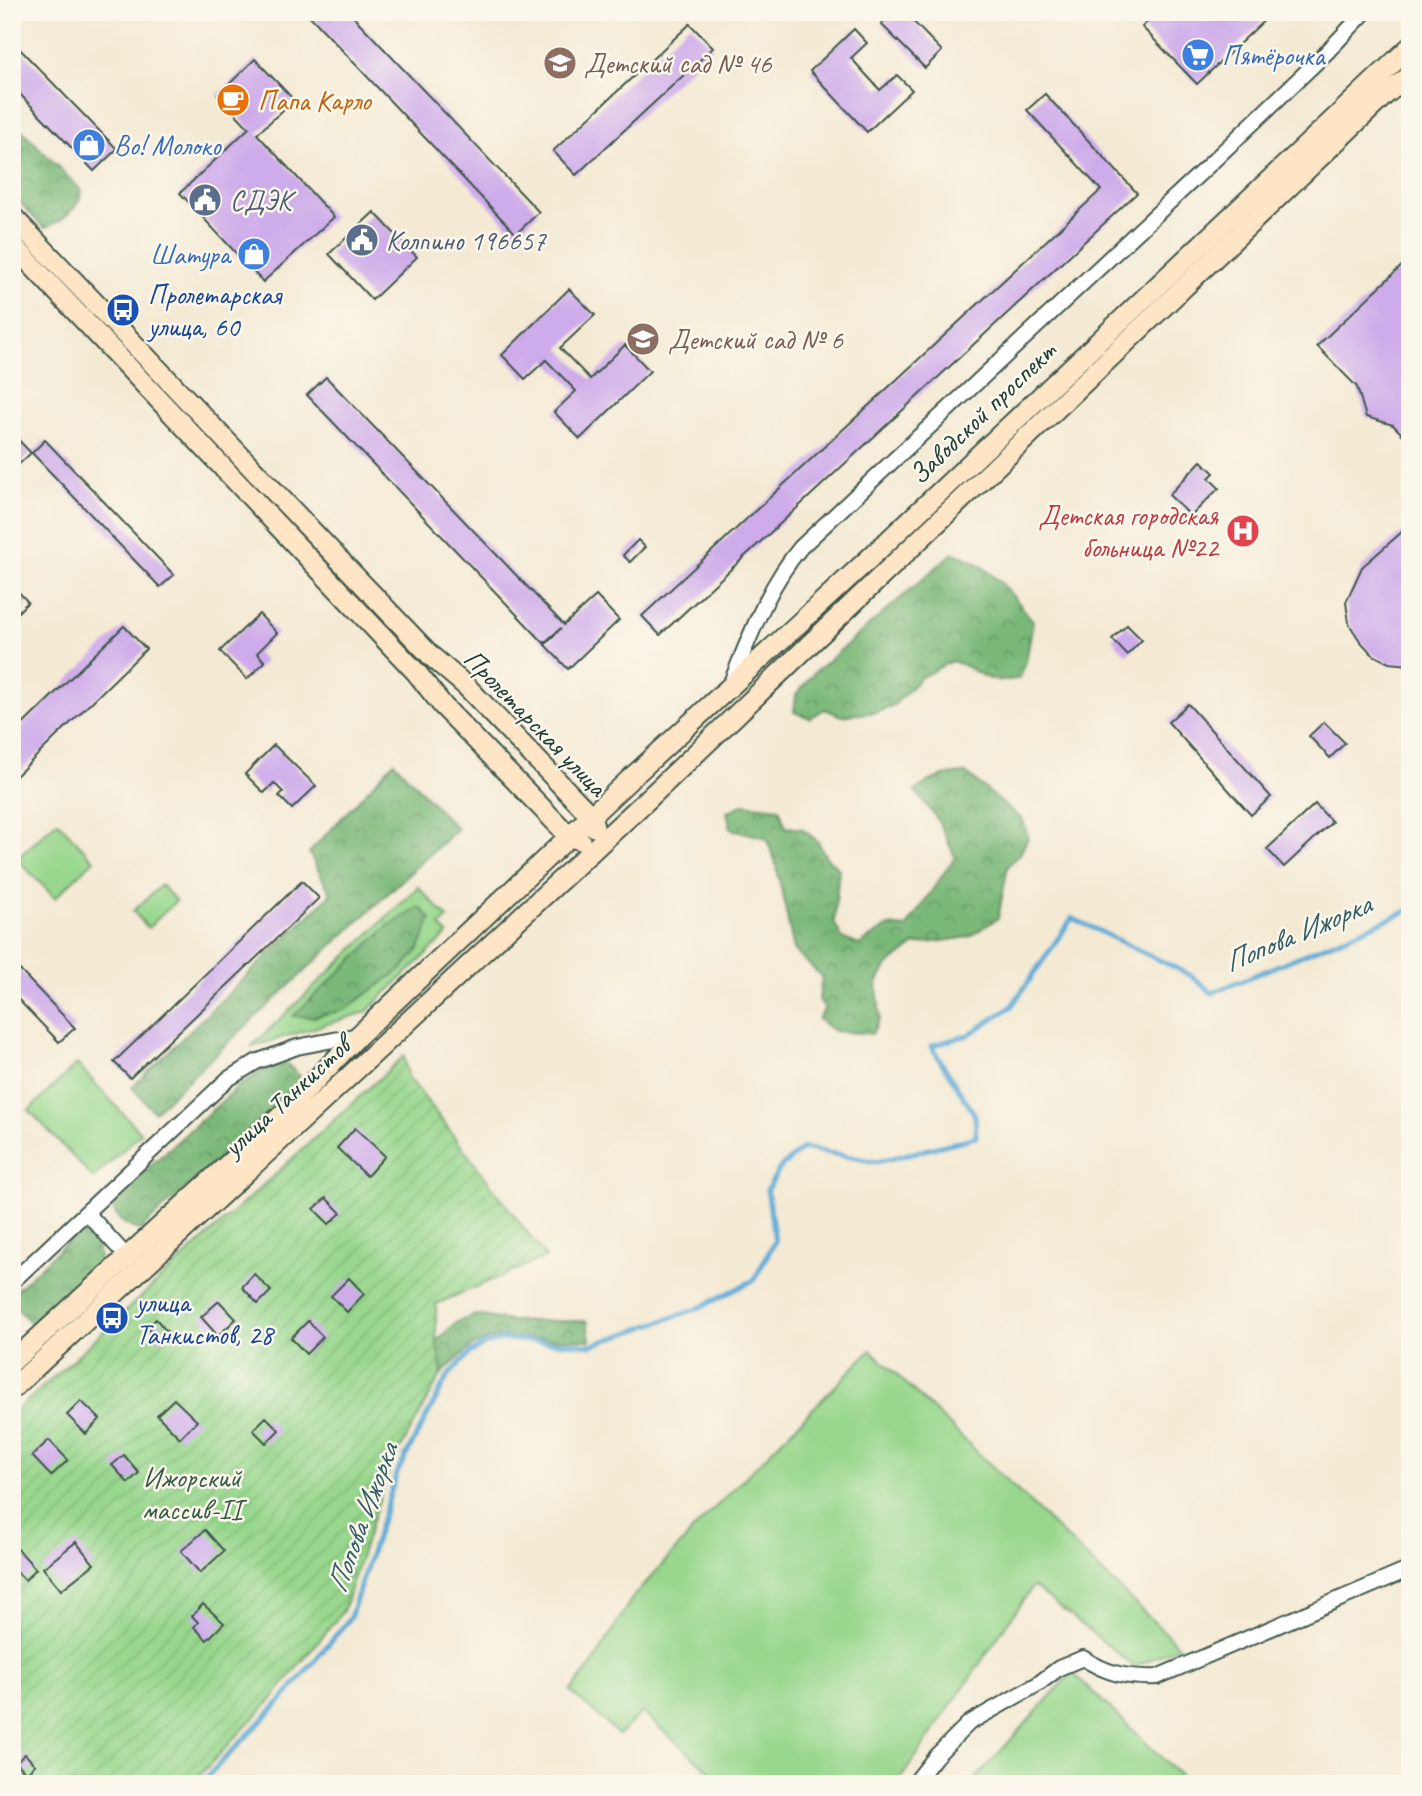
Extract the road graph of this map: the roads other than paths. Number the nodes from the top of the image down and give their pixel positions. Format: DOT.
graph roads {
  1 [pos="1365,12"];
  2 [pos="1410,47"];
  3 [pos="1410,76"];
  4 [pos="12,216"];
  5 [pos="12,244"];
  6 [pos="1101,351"];
  7 [pos="727,692"];
  8 [pos="591,816"];
  9 [pos="570,837"];
  10 [pos="600,845"];
  11 [pos="359,1035"];
  12 [pos="87,1213"];
  13 [pos="134,1264"];
  14 [pos="12,1282"];
  15 [pos="12,1362"];
  16 [pos="12,1389"];
  17 [pos="1410,1569"];
  18 [pos="914,1784"];
  1 -- 7 [label="street"];
  2 -- 6 [label="main road, Заводской проспект"];
  3 -- 6 [label="main road, Заводской проспект"];
  4 -- 8 [label="main road, Пролетарская улица"];
  5 -- 9 [label="main road, Пролетарская улица"];
  6 -- 7 [label="main road, Заводской проспект"];
  6 -- 10 [label="main road, Заводской проспект"];
  7 -- 8 [label="main road, Заводской проспект"];
  8 -- 9 [label="main road, улица Танкистов"];
  8 -- 10 [label="main road, Пролетарская улица"];
  9 -- 10 [label="main road, Пролетарская улица"];
  9 -- 11 [label="main road, улица Танкистов"];
  10 -- 13 [label="main road, улица Танкистов"];
  11 -- 12 [label="street"];
  11 -- 13 [label="main road, улица Танкистов"];
  12 -- 13 [label="street"];
  12 -- 14 [label="street"];
  13 -- 15 [label="main road, улица Танкистов"];
  13 -- 16 [label="main road, улица Танкистов"];
  17 -- 18 [label="street"];
}
